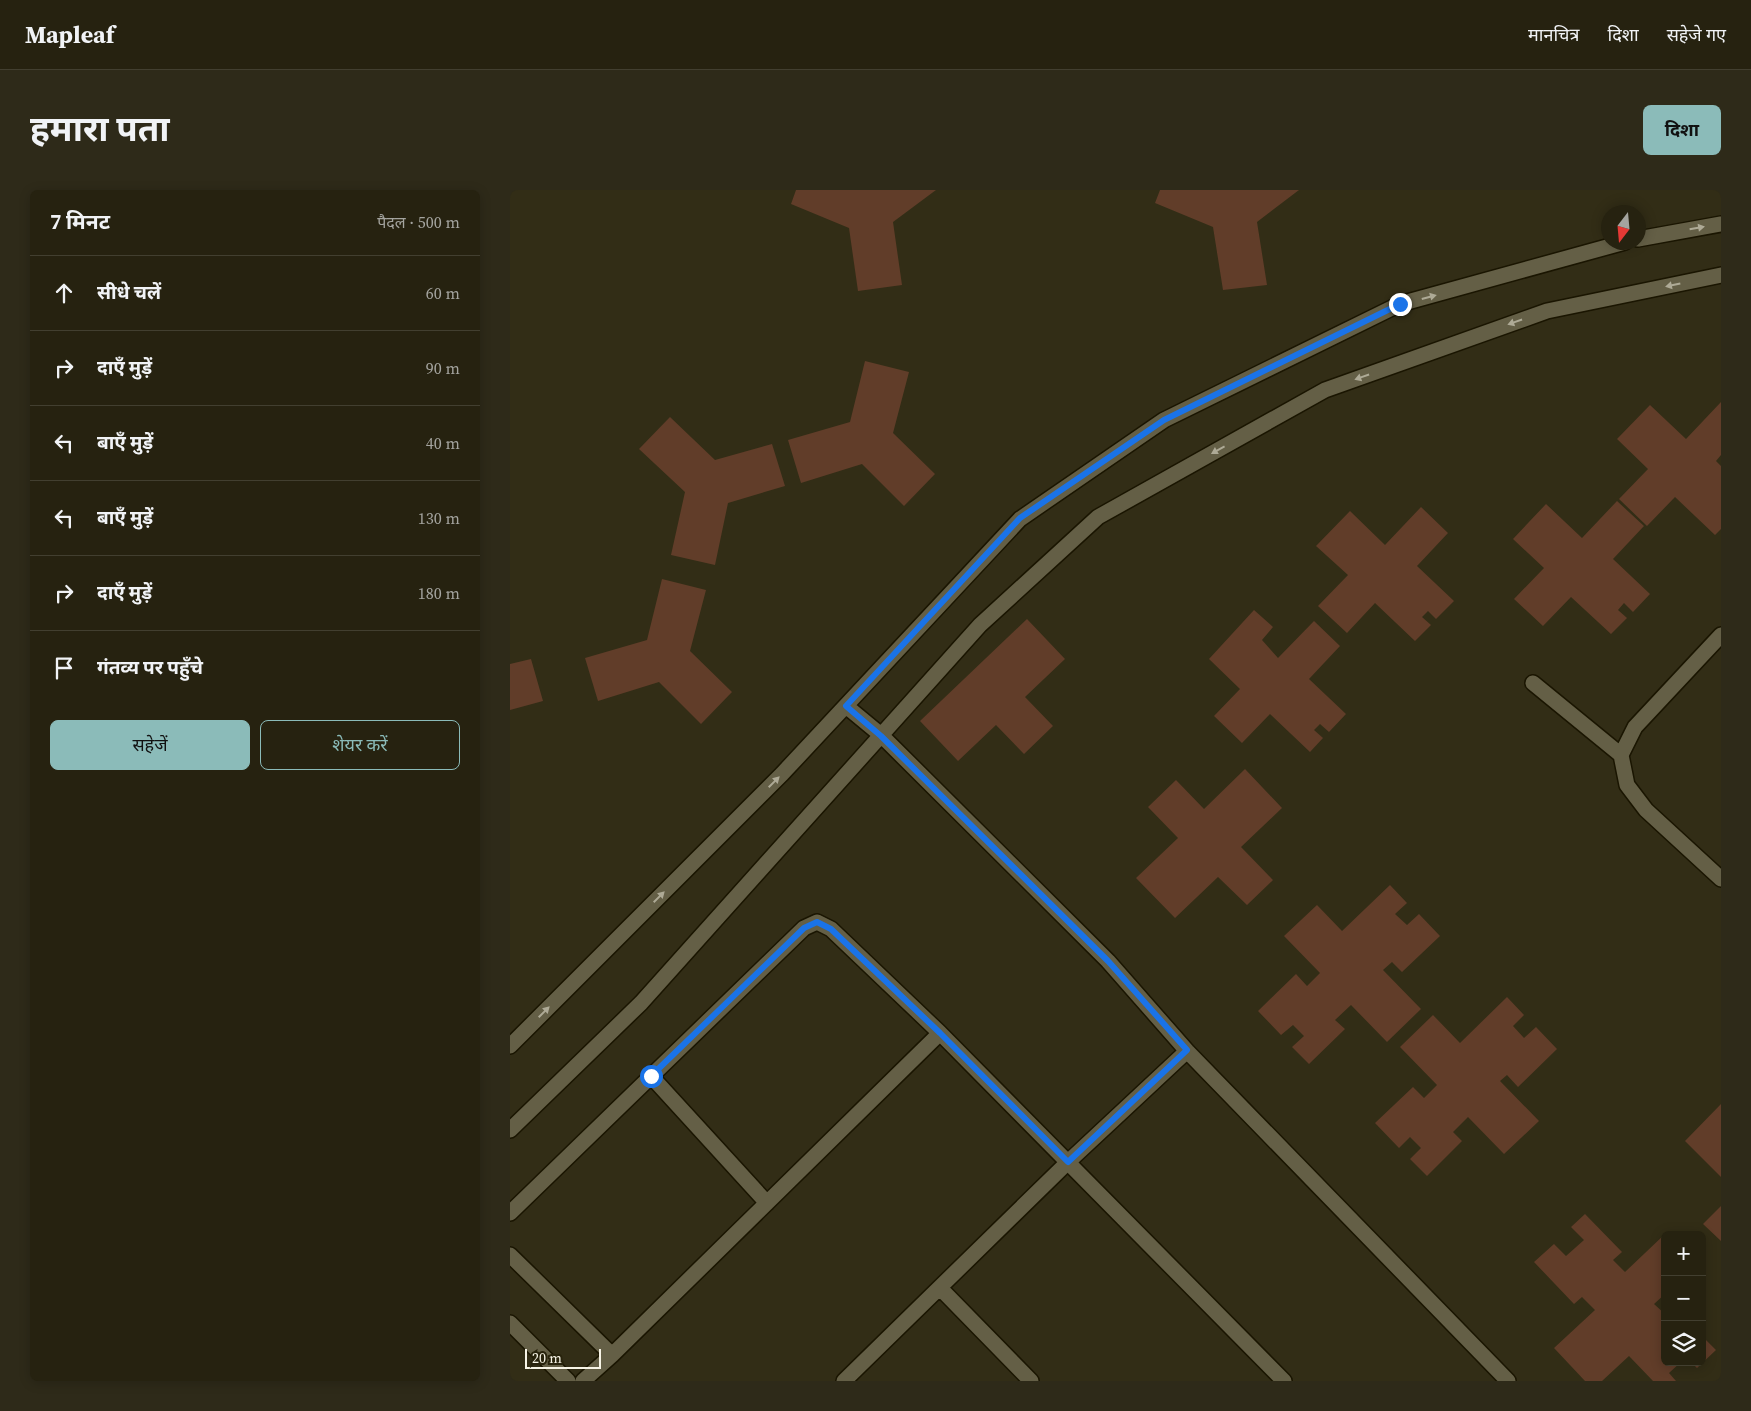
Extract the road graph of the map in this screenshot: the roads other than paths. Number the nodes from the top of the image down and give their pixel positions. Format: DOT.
graph roads {
  1 [pos="1721,224"];
  2 [pos="1646,238"];
  3 [pos="1601,249"];
  4 [pos="1721,276"];
  5 [pos="1721,635"];
  6 [pos="1532,683"];
  7 [pos="846,706"];
  8 [pos="881,736"];
  9 [pos="1620,755"];
  10 [pos="1721,879"];
  11 [pos="940,1033"];
  12 [pos="510,1046"];
  13 [pos="1187,1050"];
  14 [pos="651,1076"];
  15 [pos="510,1130"];
  16 [pos="1068,1162"];
  17 [pos="767,1204"];
  18 [pos="510,1214"];
  19 [pos="510,1255"];
  20 [pos="940,1288"];
  21 [pos="510,1323"];
  22 [pos="612,1355"];
  23 [pos="568,1381"];
  24 [pos="583,1381"];
  25 [pos="844,1381"];
  26 [pos="1031,1381"];
  27 [pos="1284,1381"];
  28 [pos="1508,1381"];
  2 -- 1 [label="street, one-way"];
  7 -- 3 [label="street, one-way"];
  4 -- 8 [label="street, one-way"];
  5 -- 9 [label="street"];
  6 -- 9 [label="street"];
  7 -- 8 [label="street"];
  12 -- 7 [label="street, one-way"];
  8 -- 13 [label="street"];
  8 -- 15 [label="street"];
  9 -- 10 [label="street"];
  11 -- 14 [label="street"];
  11 -- 16 [label="street"];
  11 -- 17 [label="street"];
  13 -- 16 [label="street"];
  13 -- 28 [label="street"];
  14 -- 17 [label="street"];
  14 -- 18 [label="street"];
  16 -- 20 [label="street"];
  16 -- 27 [label="street"];
  17 -- 22 [label="street"];
  19 -- 22 [label="street"];
  20 -- 25 [label="street"];
  20 -- 26 [label="street"];
  21 -- 23 [label="street"];
  22 -- 24 [label="street"];
}
